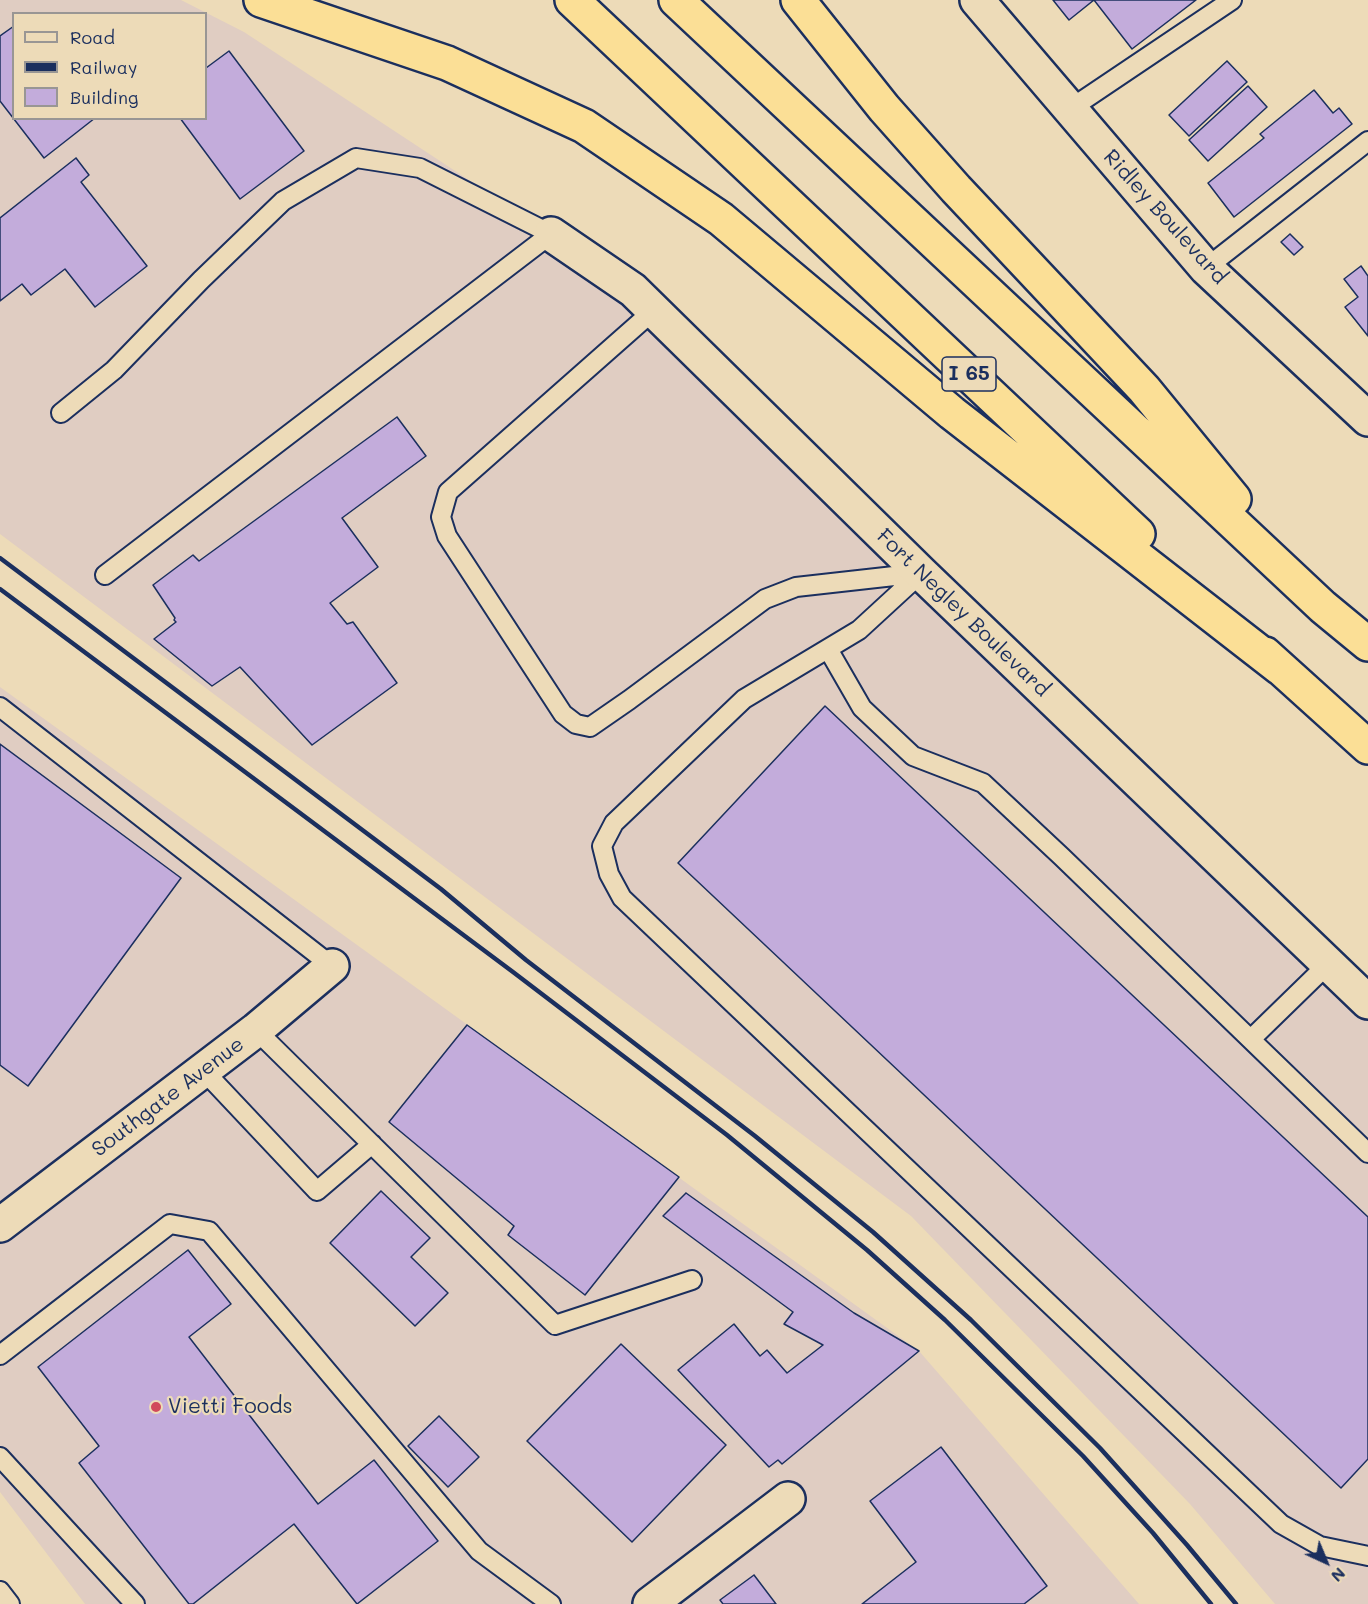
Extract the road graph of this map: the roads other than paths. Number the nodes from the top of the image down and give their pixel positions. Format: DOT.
graph roads {
  1 [pos="261,0"];
  2 [pos="572,0"];
  3 [pos="676,0"];
  4 [pos="798,0"];
  5 [pos="977,0"];
  6 [pos="1232,0"];
  7 [pos="1070,109"];
  8 [pos="1368,141"];
  9 [pos="551,234"];
  10 [pos="1206,268"];
  11 [pos="653,311"];
  12 [pos="61,412"];
  13 [pos="1368,419"];
  14 [pos="921,573"];
  15 [pos="105,575"];
  16 [pos="1323,607"];
  17 [pos="1368,644"];
  18 [pos="828,649"];
  19 [pos="1280,668"];
  20 [pos="0,707"];
  21 [pos="1368,747"];
  22 [pos="1328,964"];
  23 [pos="332,966"];
  24 [pos="1368,1002"];
  25 [pos="256,1030"];
  26 [pos="1251,1040"];
  27 [pos="204,1070"];
  28 [pos="372,1144"];
  29 [pos="1368,1153"];
  30 [pos="0,1225"];
  31 [pos="692,1280"];
  32 [pos="0,1355"];
  33 [pos="0,1457"];
  34 [pos="788,1498"];
  35 [pos="1368,1556"];
  36 [pos="0,1591"];
  37 [pos="10,1604"];
  38 [pos="135,1604"];
  39 [pos="551,1604"];
  40 [pos="650,1604"];
  1 -- 19 [label="highway"];
  2 -- 19 [label="highway, I 65"];
  3 -- 16 [label="highway"];
  4 -- 16 [label="highway"];
  5 -- 7 [label="street, Ridley Boulevard"];
  6 -- 7 [label="lane"];
  7 -- 10 [label="street, Ridley Boulevard"];
  8 -- 10 [label="lane"];
  9 -- 11 [label="street, Fort Negley Boulevard"];
  9 -- 12 [label="lane"];
  9 -- 15 [label="lane"];
  10 -- 13 [label="street, Ridley Boulevard"];
  11 -- 14 [label="street, Fort Negley Boulevard"];
  11 -- 14 [label="lane"];
  14 -- 18 [label="lane"];
  14 -- 22 [label="street, Fort Negley Boulevard"];
  16 -- 17 [label="highway"];
  18 -- 26 [label="lane"];
  18 -- 35 [label="lane"];
  19 -- 21 [label="highway, I 65"];
  20 -- 23 [label="lane"];
  22 -- 24 [label="street, Fort Negley Boulevard"];
  22 -- 26 [label="lane"];
  23 -- 25 [label="street, Southgate Avenue"];
  25 -- 27 [label="street, Southgate Avenue"];
  25 -- 28 [label="lane"];
  26 -- 29 [label="lane"];
  27 -- 28 [label="lane"];
  27 -- 30 [label="street, Southgate Avenue"];
  28 -- 31 [label="lane"];
  32 -- 39 [label="lane"];
  33 -- 38 [label="lane"];
  34 -- 40 [label="street"];
  36 -- 37 [label="lane"];
}
